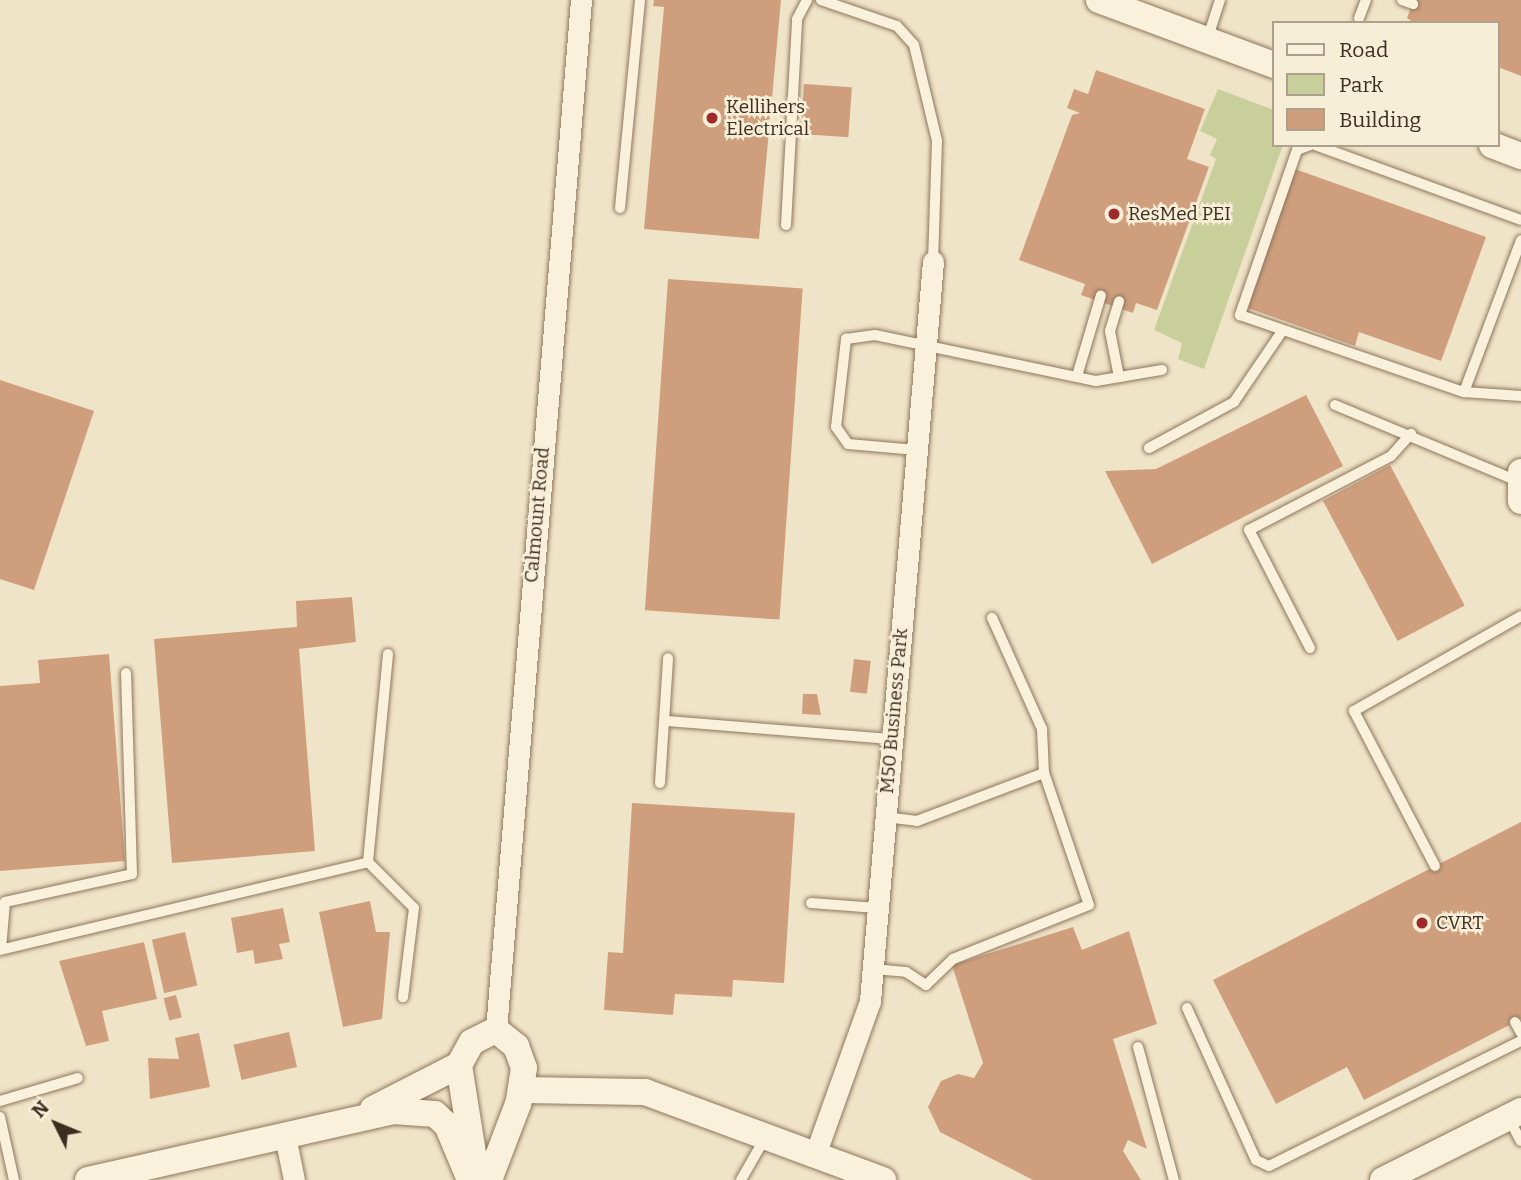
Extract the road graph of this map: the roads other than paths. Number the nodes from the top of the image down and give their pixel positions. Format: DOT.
graph roads {
  1 [pos="581,0"];
  2 [pos="640,0"];
  3 [pos="807,0"];
  4 [pos="821,0"];
  5 [pos="1099,0"];
  6 [pos="1220,0"];
  7 [pos="1366,0"];
  8 [pos="1136,6"];
  9 [pos="1359,18"];
  10 [pos="1207,40"];
  11 [pos="1272,64"];
  12 [pos="1306,147"];
  13 [pos="1318,147"];
  14 [pos="1497,147"];
  15 [pos="1521,156"];
  16 [pos="620,208"];
  17 [pos="1521,220"];
  18 [pos="786,225"];
  19 [pos="1521,240"];
  20 [pos="933,262"];
  21 [pos="1101,295"];
  22 [pos="1119,301"];
  23 [pos="1283,330"];
  24 [pos="925,347"];
  25 [pos="1161,370"];
  26 [pos="1077,376"];
  27 [pos="1119,377"];
  28 [pos="1464,392"];
  29 [pos="1521,396"];
  30 [pos="1335,405"];
  31 [pos="1411,434"];
  32 [pos="1149,447"];
  33 [pos="916,450"];
  34 [pos="1520,485"];
  35 [pos="1521,616"];
  36 [pos="992,618"];
  37 [pos="1310,648"];
  38 [pos="388,654"];
  39 [pos="667,658"];
  40 [pos="126,673"];
  41 [pos="666,721"];
  42 [pos="891,739"];
  43 [pos="1044,773"];
  44 [pos="660,783"];
  45 [pos="885,817"];
  46 [pos="368,862"];
  47 [pos="1435,866"];
  48 [pos="811,903"];
  49 [pos="877,908"];
  50 [pos="1,950"];
  51 [pos="873,969"];
  52 [pos="403,997"];
  53 [pos="1188,1008"];
  54 [pos="1515,1022"];
  55 [pos="496,1030"];
  56 [pos="1521,1033"];
  57 [pos="1521,1041"];
  58 [pos="1138,1047"];
  59 [pos="459,1065"];
  60 [pos="79,1078"];
  61 [pos="521,1090"];
  62 [pos="0,1101"];
  63 [pos="1515,1114"];
  64 [pos="362,1115"];
  65 [pos="0,1117"];
  66 [pos="768,1132"];
  67 [pos="285,1136"];
  68 [pos="1521,1141"];
  69 [pos="817,1152"];
  70 [pos="745,1179"];
  71 [pos="14,1180"];
  72 [pos="88,1180"];
  73 [pos="294,1180"];
  74 [pos="470,1180"];
  75 [pos="476,1180"];
  76 [pos="489,1180"];
  77 [pos="883,1180"];
  78 [pos="1174,1180"];
  79 [pos="1382,1180"];
  1 -- 55 [label="street, Calmount Road"];
  2 -- 16 [label="lane"];
  3 -- 18 [label="lane"];
  4 -- 20 [label="lane"];
  5 -- 8 [label="street"];
  6 -- 10 [label="lane"];
  7 -- 9 [label="lane"];
  8 -- 10 [label="street"];
  10 -- 11 [label="street"];
  12 -- 23 [label="lane"];
  13 -- 17 [label="lane"];
  14 -- 15 [label="street"];
  19 -- 28 [label="lane"];
  20 -- 24 [label="street, M50 Business Park"];
  21 -- 26 [label="lane"];
  22 -- 27 [label="lane"];
  23 -- 28 [label="lane"];
  23 -- 32 [label="lane"];
  24 -- 26 [label="lane"];
  24 -- 33 [label="street, M50 Business Park"];
  24 -- 33 [label="lane"];
  25 -- 27 [label="lane"];
  26 -- 27 [label="lane"];
  28 -- 29 [label="lane"];
  30 -- 31 [label="lane"];
  31 -- 34 [label="lane"];
  31 -- 37 [label="lane"];
  33 -- 42 [label="street, M50 Business Park"];
  35 -- 47 [label="lane"];
  36 -- 43 [label="lane"];
  38 -- 46 [label="lane"];
  39 -- 41 [label="lane"];
  40 -- 50 [label="lane"];
  41 -- 42 [label="lane"];
  41 -- 44 [label="lane"];
  42 -- 45 [label="street, M50 Business Park"];
  43 -- 45 [label="lane"];
  43 -- 51 [label="lane"];
  45 -- 49 [label="street, M50 Business Park"];
  46 -- 50 [label="lane"];
  46 -- 52 [label="lane"];
  48 -- 49 [label="lane"];
  49 -- 51 [label="street, M50 Business Park"];
  51 -- 69 [label="street, M50 Business Park"];
  53 -- 57 [label="lane"];
  54 -- 56 [label="lane"];
  55 -- 59 [label="street"];
  55 -- 61 [label="street"];
  58 -- 78 [label="lane"];
  59 -- 64 [label="street"];
  59 -- 75 [label="street"];
  60 -- 62 [label="lane"];
  61 -- 66 [label="street"];
  61 -- 76 [label="street"];
  63 -- 68 [label="lane"];
  63 -- 79 [label="street"];
  64 -- 67 [label="street"];
  64 -- 74 [label="street"];
  65 -- 71 [label="lane"];
  66 -- 69 [label="street"];
  66 -- 70 [label="lane"];
  67 -- 72 [label="street"];
  67 -- 73 [label="street"];
  69 -- 77 [label="street"];
}
